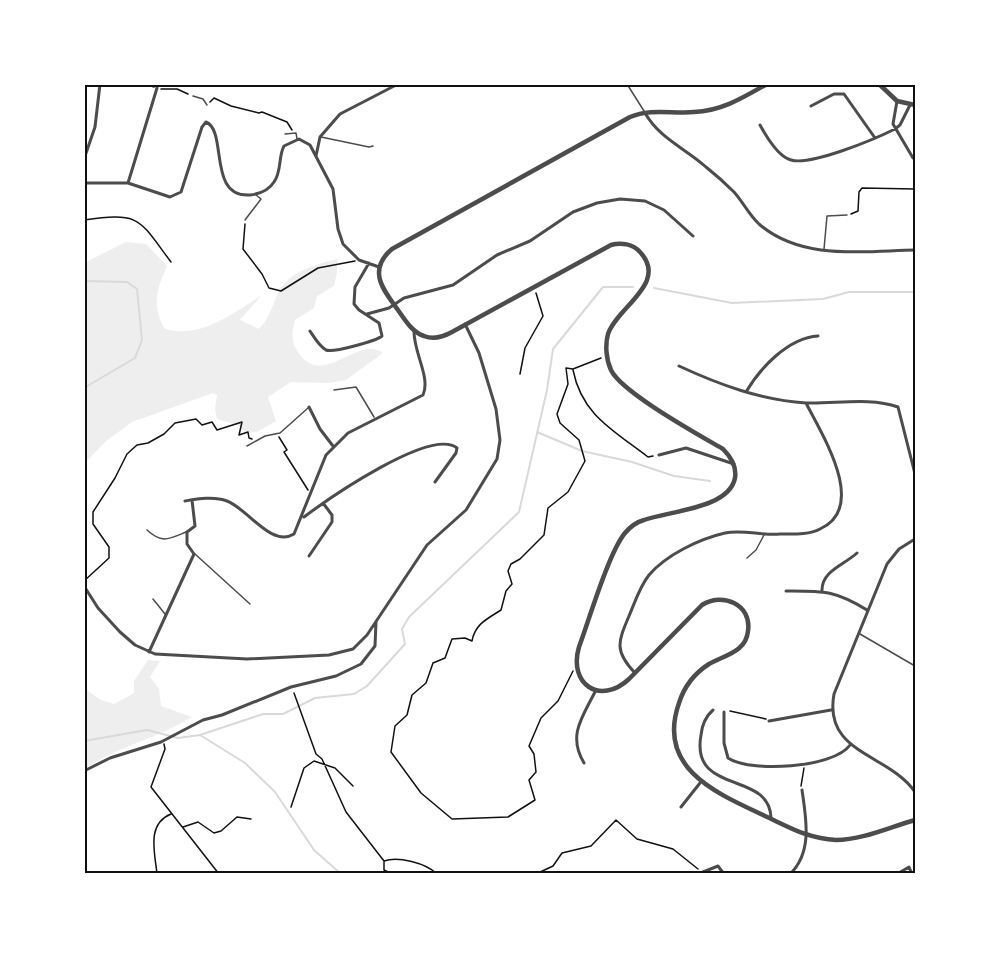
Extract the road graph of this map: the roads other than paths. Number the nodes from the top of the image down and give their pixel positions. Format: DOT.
graph roads {
  1 [pos="100,84"];
  2 [pos="398,84"];
  3 [pos="627,84"];
  4 [pos="767,84"];
  5 [pos="879,84"];
  6 [pos="157,88"];
  7 [pos="193,96"];
  8 [pos="897,101"];
  9 [pos="207,105"];
  10 [pos="913,105"];
  11 [pos="812,106"];
  12 [pos="644,111"];
  13 [pos="760,125"];
  14 [pos="895,129"];
  15 [pos="285,134"];
  16 [pos="320,137"];
  17 [pos="875,138"];
  18 [pos="297,139"];
  19 [pos="373,146"];
  20 [pos="316,158"];
  21 [pos="913,158"];
  22 [pos="84,159"];
  23 [pos="84,183"];
  24 [pos="128,183"];
  25 [pos="256,194"];
  26 [pos="848,215"];
  27 [pos="245,220"];
  28 [pos="693,236"];
  29 [pos="824,250"];
  30 [pos="915,250"];
  31 [pos="369,263"];
  32 [pos="379,267"];
  33 [pos="394,305"];
  34 [pos="367,314"];
  35 [pos="465,324"];
  36 [pos="414,330"];
  37 [pos="310,331"];
  38 [pos="818,336"];
  39 [pos="679,366"];
  40 [pos="334,390"];
  41 [pos="746,392"];
  42 [pos="806,403"];
  43 [pos="309,407"];
  44 [pos="374,417"];
  45 [pos="247,446"];
  46 [pos="333,446"];
  47 [pos="659,455"];
  48 [pos="734,464"];
  49 [pos="915,474"];
  50 [pos="435,482"];
  51 [pos="192,500"];
  52 [pos="185,501"];
  53 [pos="323,503"];
  54 [pos="303,518"];
  55 [pos="147,530"];
  56 [pos="187,532"];
  57 [pos="765,534"];
  58 [pos="915,539"];
  59 [pos="857,553"];
  60 [pos="194,554"];
  61 [pos="309,556"];
  62 [pos="747,558"];
  63 [pos="84,586"];
  64 [pos="822,590"];
  65 [pos="786,591"];
  66 [pos="153,599"];
  67 [pos="250,604"];
  68 [pos="867,610"];
  69 [pos="165,614"];
  70 [pos="376,620"];
  71 [pos="860,633"];
  72 [pos="149,652"];
  73 [pos="915,666"];
  74 [pos="635,673"];
  75 [pos="596,690"];
  76 [pos="713,710"];
  77 [pos="831,710"];
  78 [pos="724,712"];
  79 [pos="769,721"];
  80 [pos="850,745"];
  81 [pos="584,763"];
  82 [pos="84,771"];
  83 [pos="700,783"];
  84 [pos="802,790"];
  85 [pos="915,792"];
  86 [pos="681,807"];
  87 [pos="771,819"];
  88 [pos="915,820"];
  89 [pos="804,835"];
  90 [pos="700,873"];
  91 [pos="724,874"];
  92 [pos="790,874"];
  93 [pos="897,874"];
  94 [pos="912,874"];
  1 -- 22 [label="street"];
  2 -- 16 [label="street"];
  3 -- 12 [label="lane"];
  4 -- 12 [label="street"];
  5 -- 8 [label="street"];
  6 -- 24 [label="street"];
  7 -- 9 [label="lane"];
  8 -- 10 [label="street"];
  8 -- 14 [label="street"];
  10 -- 14 [label="street"];
  11 -- 17 [label="street"];
  12 -- 29 [label="street"];
  12 -- 32 [label="street"];
  13 -- 17 [label="street"];
  14 -- 17 [label="street"];
  14 -- 21 [label="street"];
  15 -- 18 [label="lane"];
  16 -- 19 [label="lane"];
  16 -- 20 [label="street"];
  18 -- 20 [label="street"];
  18 -- 25 [label="street"];
  20 -- 31 [label="street"];
  23 -- 24 [label="street"];
  24 -- 25 [label="street"];
  25 -- 27 [label="lane"];
  26 -- 29 [label="lane"];
  28 -- 33 [label="street"];
  29 -- 30 [label="street"];
  31 -- 32 [label="street"];
  31 -- 34 [label="street"];
  32 -- 33 [label="street"];
  33 -- 34 [label="street"];
  33 -- 36 [label="street"];
  34 -- 37 [label="street"];
  35 -- 36 [label="street"];
  35 -- 48 [label="street"];
  35 -- 70 [label="street"];
  36 -- 44 [label="street"];
  38 -- 41 [label="street"];
  39 -- 41 [label="street"];
  40 -- 44 [label="lane"];
  41 -- 42 [label="street"];
  42 -- 49 [label="street"];
  42 -- 57 [label="street"];
  43 -- 45 [label="lane"];
  43 -- 46 [label="street"];
  44 -- 46 [label="street"];
  46 -- 54 [label="street"];
  47 -- 48 [label="street"];
  48 -- 75 [label="street"];
  50 -- 53 [label="street"];
  51 -- 52 [label="street"];
  51 -- 54 [label="street"];
  51 -- 56 [label="street"];
  53 -- 54 [label="street"];
  53 -- 61 [label="street"];
  55 -- 56 [label="lane"];
  56 -- 60 [label="street"];
  57 -- 62 [label="lane"];
  57 -- 74 [label="street"];
  58 -- 68 [label="street"];
  59 -- 64 [label="street"];
  60 -- 67 [label="lane"];
  60 -- 69 [label="street"];
  63 -- 72 [label="street"];
  64 -- 65 [label="street"];
  64 -- 68 [label="street"];
  66 -- 69 [label="lane"];
  68 -- 71 [label="street"];
  69 -- 72 [label="street"];
  70 -- 72 [label="street"];
  70 -- 82 [label="street"];
  71 -- 73 [label="lane"];
  71 -- 77 [label="street"];
  74 -- 75 [label="street"];
  74 -- 83 [label="street"];
  75 -- 81 [label="street"];
  76 -- 87 [label="street"];
  77 -- 79 [label="street"];
  77 -- 80 [label="street"];
  78 -- 80 [label="street"];
  80 -- 85 [label="street"];
  83 -- 86 [label="street"];
  83 -- 87 [label="street"];
  84 -- 89 [label="street"];
  87 -- 89 [label="street"];
  88 -- 89 [label="street"];
  89 -- 92 [label="street"];
  90 -- 91 [label="street"];
  93 -- 94 [label="street"];
}
